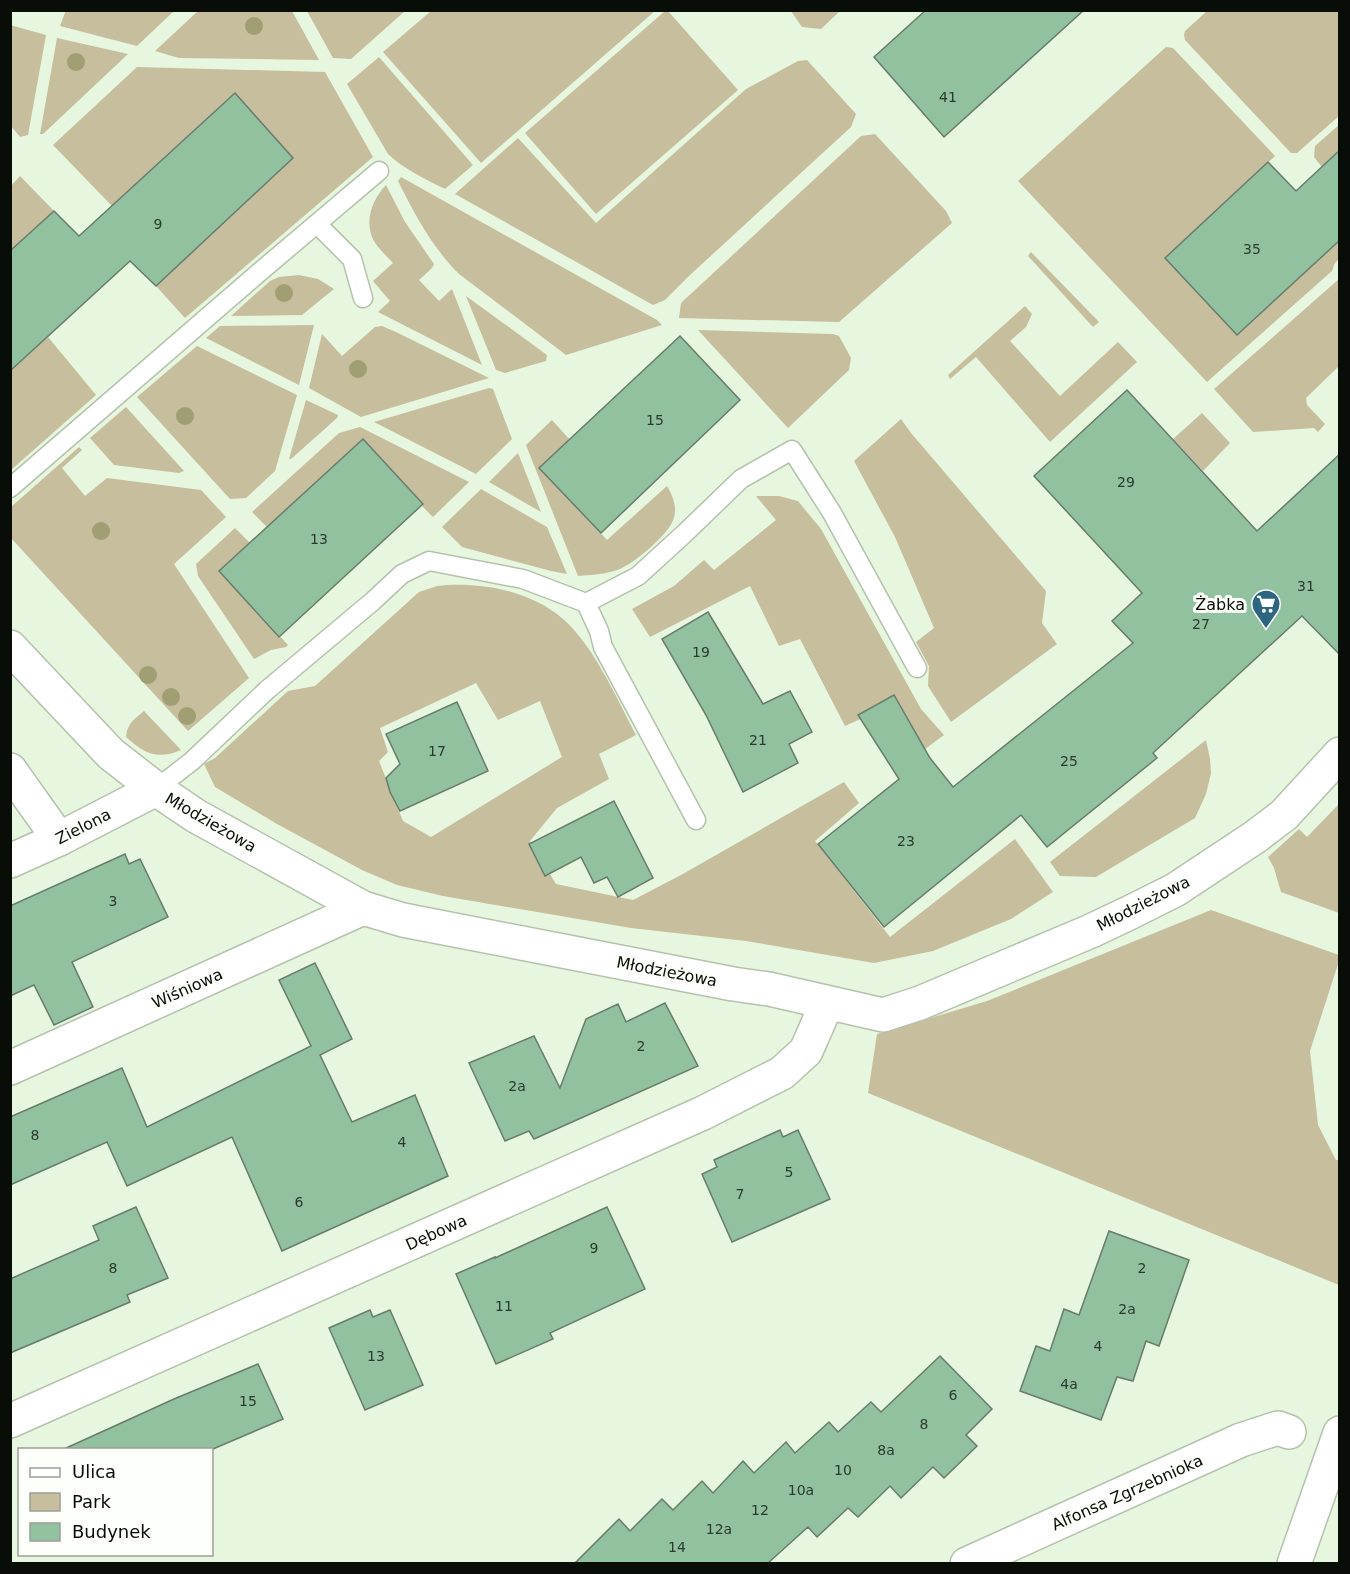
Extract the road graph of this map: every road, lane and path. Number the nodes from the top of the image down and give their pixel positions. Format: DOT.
graph roads {
  1 [pos="380,171"];
  2 [pos="317,224"];
  3 [pos="363,298"];
  4 [pos="10,488"];
  5 [pos="586,603"];
  6 [pos="10,647"];
  7 [pos="917,669"];
  8 [pos="1340,754"];
  9 [pos="10,770"];
  10 [pos="156,789"];
  11 [pos="696,820"];
  12 [pos="59,839"];
  13 [pos="10,861"];
  14 [pos="363,908"];
  15 [pos="827,1003"];
  16 [pos="10,1068"];
  17 [pos="10,1421"];
  18 [pos="1289,1432"];
  19 [pos="1340,1433"];
  20 [pos="968,1563"];
  21 [pos="1294,1563"];
  1 -- 2 [label="lane"];
  2 -- 3 [label="lane"];
  2 -- 4 [label="lane"];
  5 -- 7 [label="lane"];
  5 -- 10 [label="lane"];
  5 -- 11 [label="lane"];
  6 -- 10 [label="street, Młodzieżowa"];
  8 -- 15 [label="street, Młodzieżowa"];
  9 -- 12 [label="street"];
  10 -- 12 [label="street, Zielona"];
  10 -- 14 [label="street, Młodzieżowa"];
  12 -- 13 [label="street, Zielona"];
  14 -- 15 [label="street, Młodzieżowa"];
  14 -- 16 [label="street, Wiśniowa"];
  15 -- 17 [label="street, Dębowa"];
  18 -- 20 [label="street, Alfonsa Zgrzebnioka"];
  19 -- 21 [label="street"];
}
